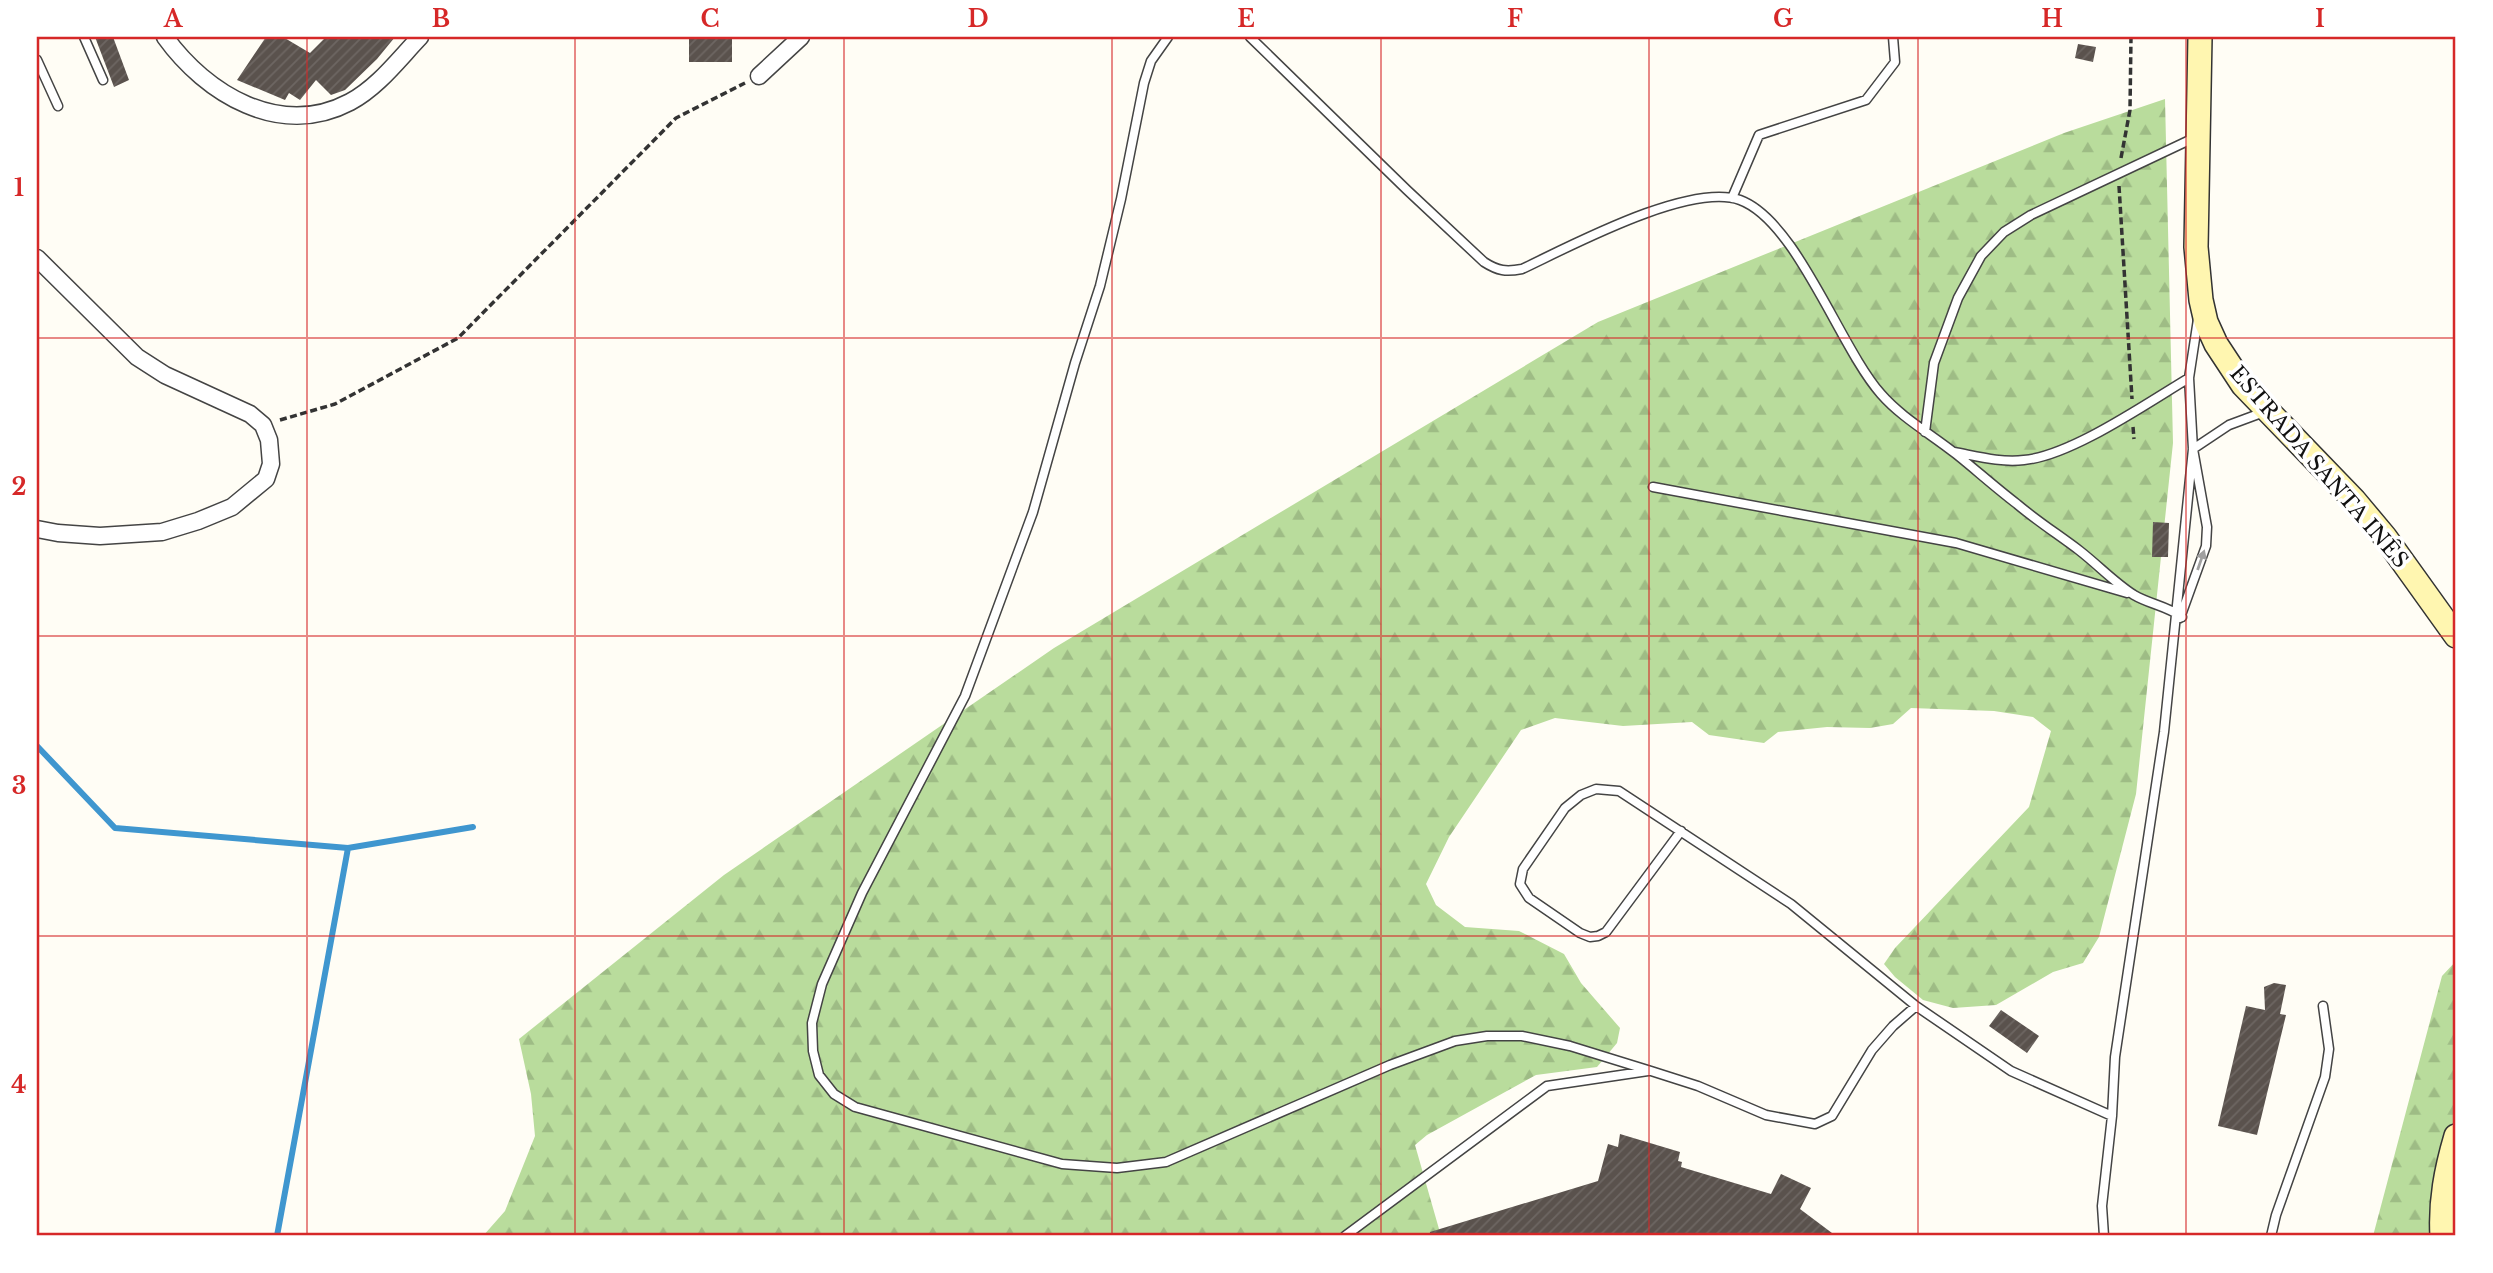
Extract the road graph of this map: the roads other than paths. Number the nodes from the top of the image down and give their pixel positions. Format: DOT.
graph roads {
  1 [pos="84,37"];
  2 [pos="165,37"];
  3 [pos="420,37"];
  4 [pos="801,37"];
  5 [pos="1168,37"];
  6 [pos="1250,37"];
  7 [pos="1893,37"];
  8 [pos="2200,37"];
  9 [pos="37,60"];
  10 [pos="759,76"];
  11 [pos="103,80"];
  12 [pos="58,106"];
  13 [pos="2198,135"];
  14 [pos="1732,198"];
  15 [pos="37,258"];
  16 [pos="2201,300"];
  17 [pos="2189,378"];
  18 [pos="2267,411"];
  19 [pos="1925,432"];
  20 [pos="2193,449"];
  21 [pos="1954,452"];
  22 [pos="1653,487"];
  23 [pos="37,515"];
  24 [pos="37,529"];
  25 [pos="58,533"];
  26 [pos="2134,595"];
  27 [pos="2178,618"];
  28 [pos="2456,636"];
  29 [pos="1681,831"];
  30 [pos="1916,1006"];
  31 [pos="2323,1006"];
  32 [pos="1651,1071"];
  33 [pos="2112,1116"];
  34 [pos="2456,1136"];
  35 [pos="1345,1236"];
  36 [pos="2104,1236"];
  37 [pos="2271,1236"];
  38 [pos="2442,1236"];
  1 -- 11 [label="lane"];
  2 -- 3 [label="street"];
  4 -- 10 [label="street"];
  5 -- 32 [label="lane"];
  6 -- 14 [label="lane"];
  7 -- 14 [label="lane"];
  8 -- 13 [label="main road, ESTRADA SANTA INÊS"];
  9 -- 12 [label="lane"];
  13 -- 16 [label="main road, ESTRADA SANTA INÊS"];
  13 -- 19 [label="lane"];
  14 -- 19 [label="lane"];
  15 -- 25 [label="street"];
  16 -- 17 [label="lane"];
  16 -- 18 [label="main road, ESTRADA SANTA INÊS"];
  17 -- 20 [label="lane"];
  17 -- 21 [label="lane"];
  18 -- 20 [label="lane"];
  18 -- 28 [label="main road, ESTRADA SANTA INÊS"];
  19 -- 21 [label="lane"];
  20 -- 27 [label="lane"];
  27 -- 20 [label="lane, one-way"];
  21 -- 26 [label="lane"];
  22 -- 26 [label="lane"];
  23 -- 25 [label="street"];
  24 -- 25 [label="street"];
  26 -- 27 [label="lane"];
  27 -- 33 [label="lane"];
  29 -- 29 [label="lane"];
  29 -- 30 [label="lane"];
  30 -- 32 [label="lane"];
  30 -- 33 [label="lane"];
  31 -- 37 [label="lane"];
  32 -- 35 [label="lane"];
  33 -- 36 [label="lane"];
  34 -- 38 [label="main road"];
}
